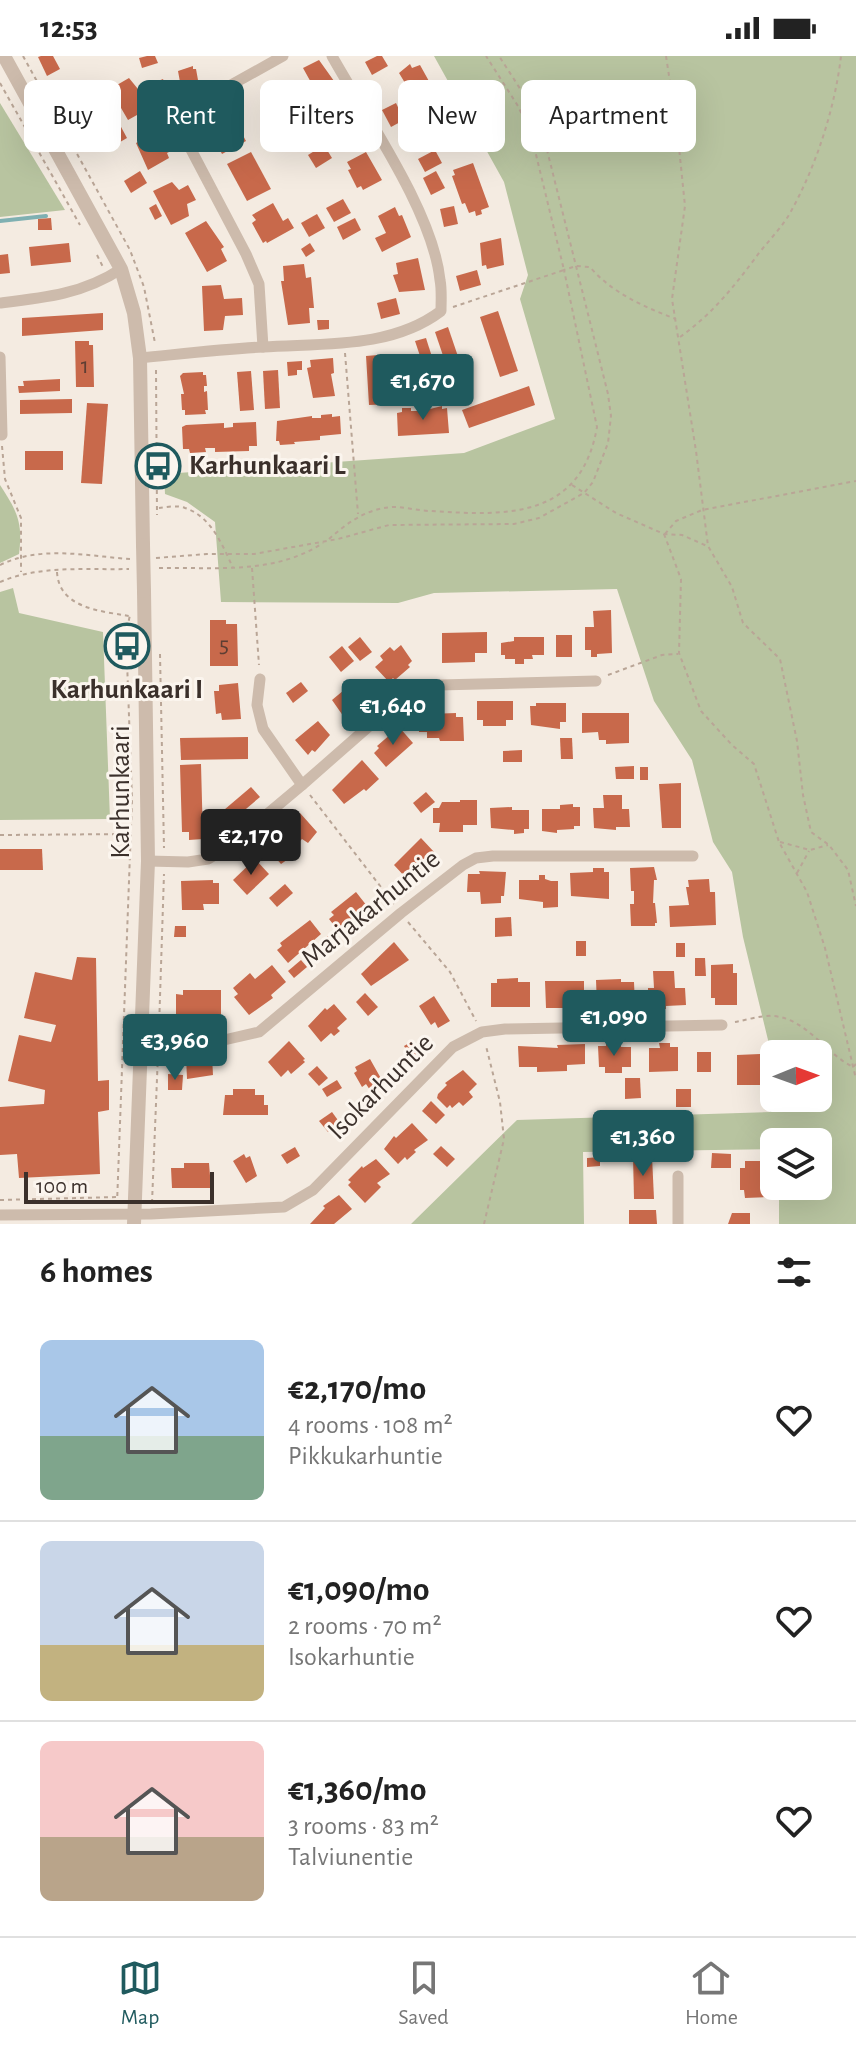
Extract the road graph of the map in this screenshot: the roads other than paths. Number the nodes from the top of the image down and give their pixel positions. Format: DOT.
graph roads {
  1 [pos="4,56"];
  2 [pos="283,56"];
  3 [pos="332,56"];
  4 [pos="115,274"];
  5 [pos="0,303"];
  6 [pos="263,347"];
  7 [pos="0,357"];
  8 [pos="140,358"];
  9 [pos="2,435"];
  10 [pos="260,679"];
  11 [pos="596,681"];
  12 [pos="302,785"];
  13 [pos="693,856"];
  14 [pos="148,861"];
  15 [pos="722,1025"];
  16 [pos="142,1041"];
  17 [pos="678,1176"];
  18 [pos="0,1215"];
  19 [pos="135,1219"];
  20 [pos="678,1224"];
  1 -- 4 [label="street, Karhunkaari"];
  2 -- 6 [label="street"];
  3 -- 6 [label="street"];
  4 -- 5 [label="street"];
  4 -- 8 [label="street, Karhunkaari"];
  6 -- 8 [label="street"];
  7 -- 9 [label="street"];
  8 -- 14 [label="street, Karhunkaari, bridge"];
  10 -- 12 [label="street"];
  11 -- 12 [label="street"];
  12 -- 14 [label="street"];
  13 -- 16 [label="street, Marjakarhuntie"];
  14 -- 16 [label="street, Karhunkaari"];
  15 -- 19 [label="street, Isokarhuntie"];
  16 -- 19 [label="street, Karhunkaari"];
  17 -- 20 [label="street"];
  18 -- 19 [label="street, Isokarhuntie"];
}
